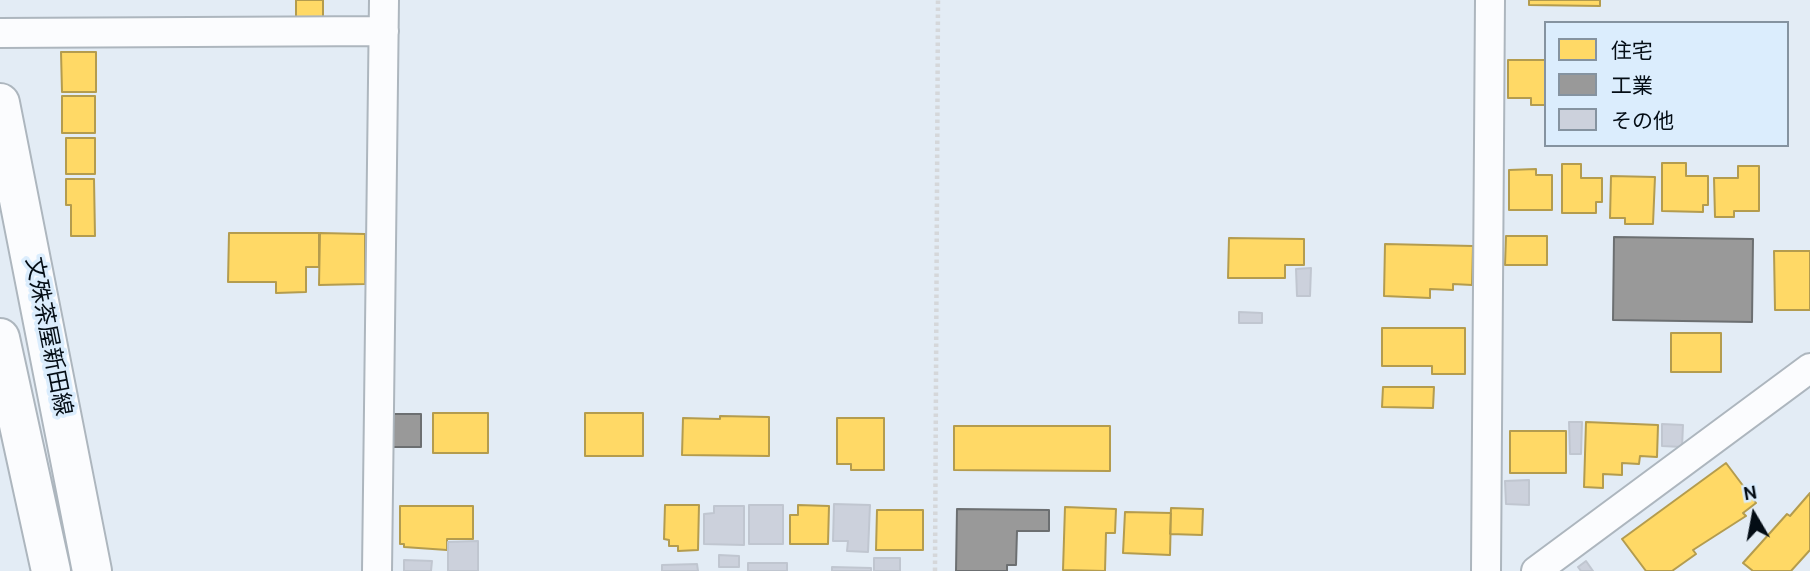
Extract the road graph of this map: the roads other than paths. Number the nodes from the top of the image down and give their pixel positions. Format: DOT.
graph roads {
  1 [pos="384,0"];
  2 [pos="1490,0"];
  3 [pos="384,31"];
  4 [pos="0,33"];
  5 [pos="0,103"];
  6 [pos="0,338"];
  7 [pos="1810,369"];
  8 [pos="51,571"];
  9 [pos="92,571"];
  10 [pos="377,571"];
  11 [pos="1486,571"];
  12 [pos="1536,571"];
  1 -- 3 [label="street"];
  2 -- 11 [label="street"];
  3 -- 4 [label="street"];
  3 -- 10 [label="street"];
  5 -- 9 [label="main road, 文殊茶屋新田線"];
  6 -- 8 [label="main road, 文殊茶屋新田線"];
  7 -- 12 [label="street"];
}
